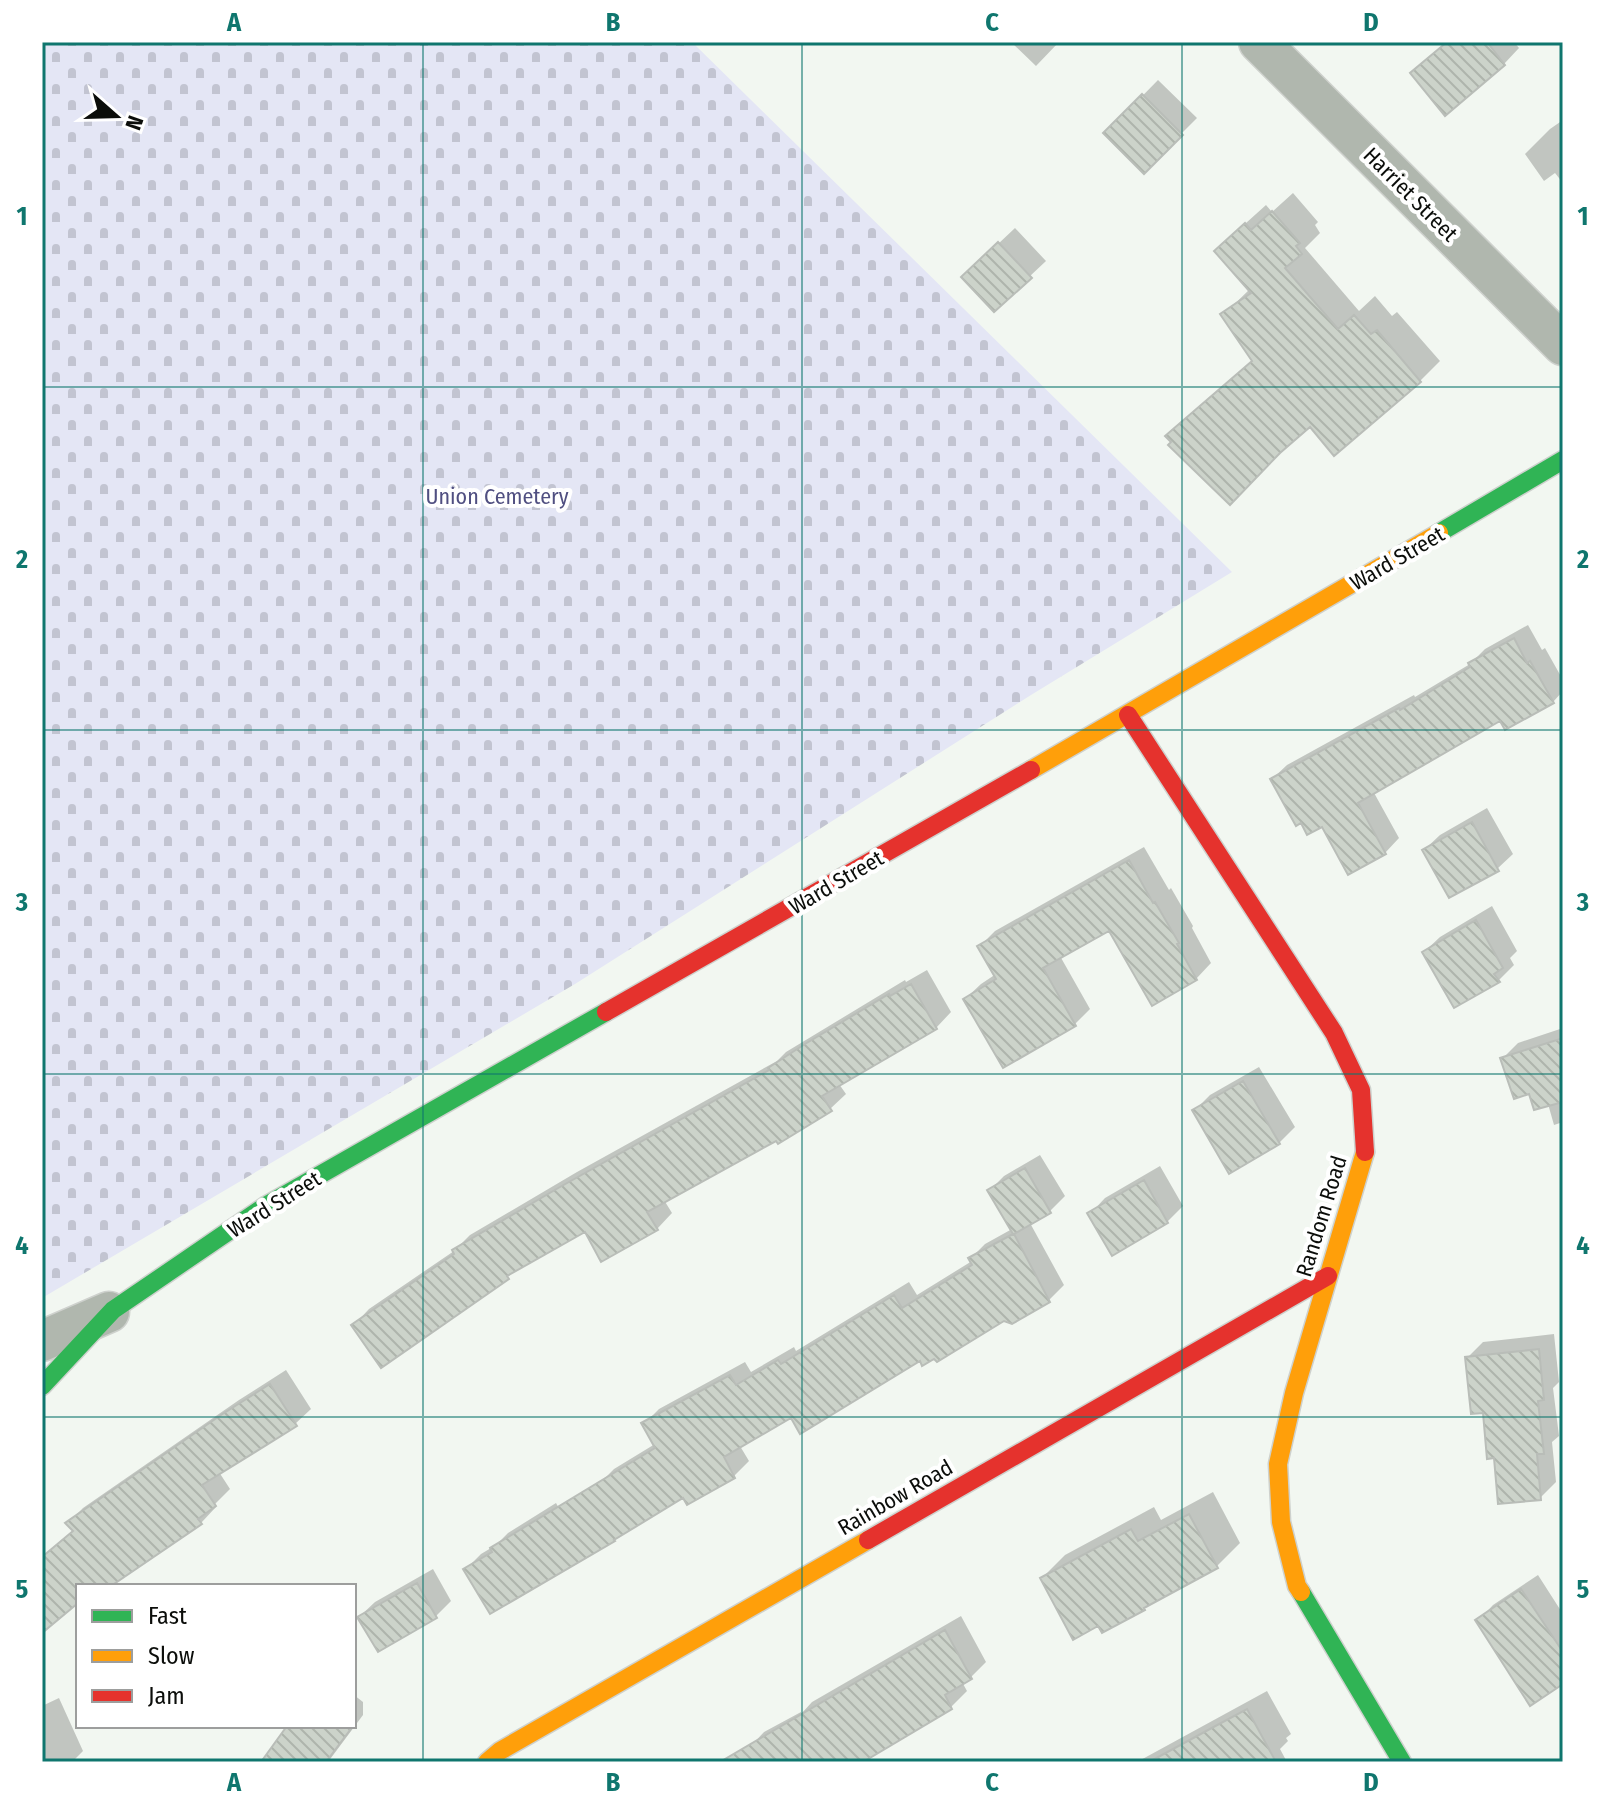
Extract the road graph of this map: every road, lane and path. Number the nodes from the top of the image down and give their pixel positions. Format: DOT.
graph roads {
  1 [pos="1259,42"];
  2 [pos="1563,345"];
  3 [pos="1563,460"];
  4 [pos="1128,715"];
  5 [pos="1328,1276"];
  6 [pos="113,1310"];
  7 [pos="42,1341"];
  8 [pos="42,1386"];
  9 [pos="487,1762"];
  10 [pos="1402,1762"];
  1 -- 2 [label="street, Harriet Street"];
  3 -- 4 [label="street, Ward Street"];
  4 -- 5 [label="street, Random Road"];
  4 -- 6 [label="street, Ward Street"];
  5 -- 9 [label="street, Rainbow Road"];
  5 -- 10 [label="street, Random Road"];
  6 -- 7 [label="street, Ward Street"];
  6 -- 8 [label="street, Ward Street"];
}
